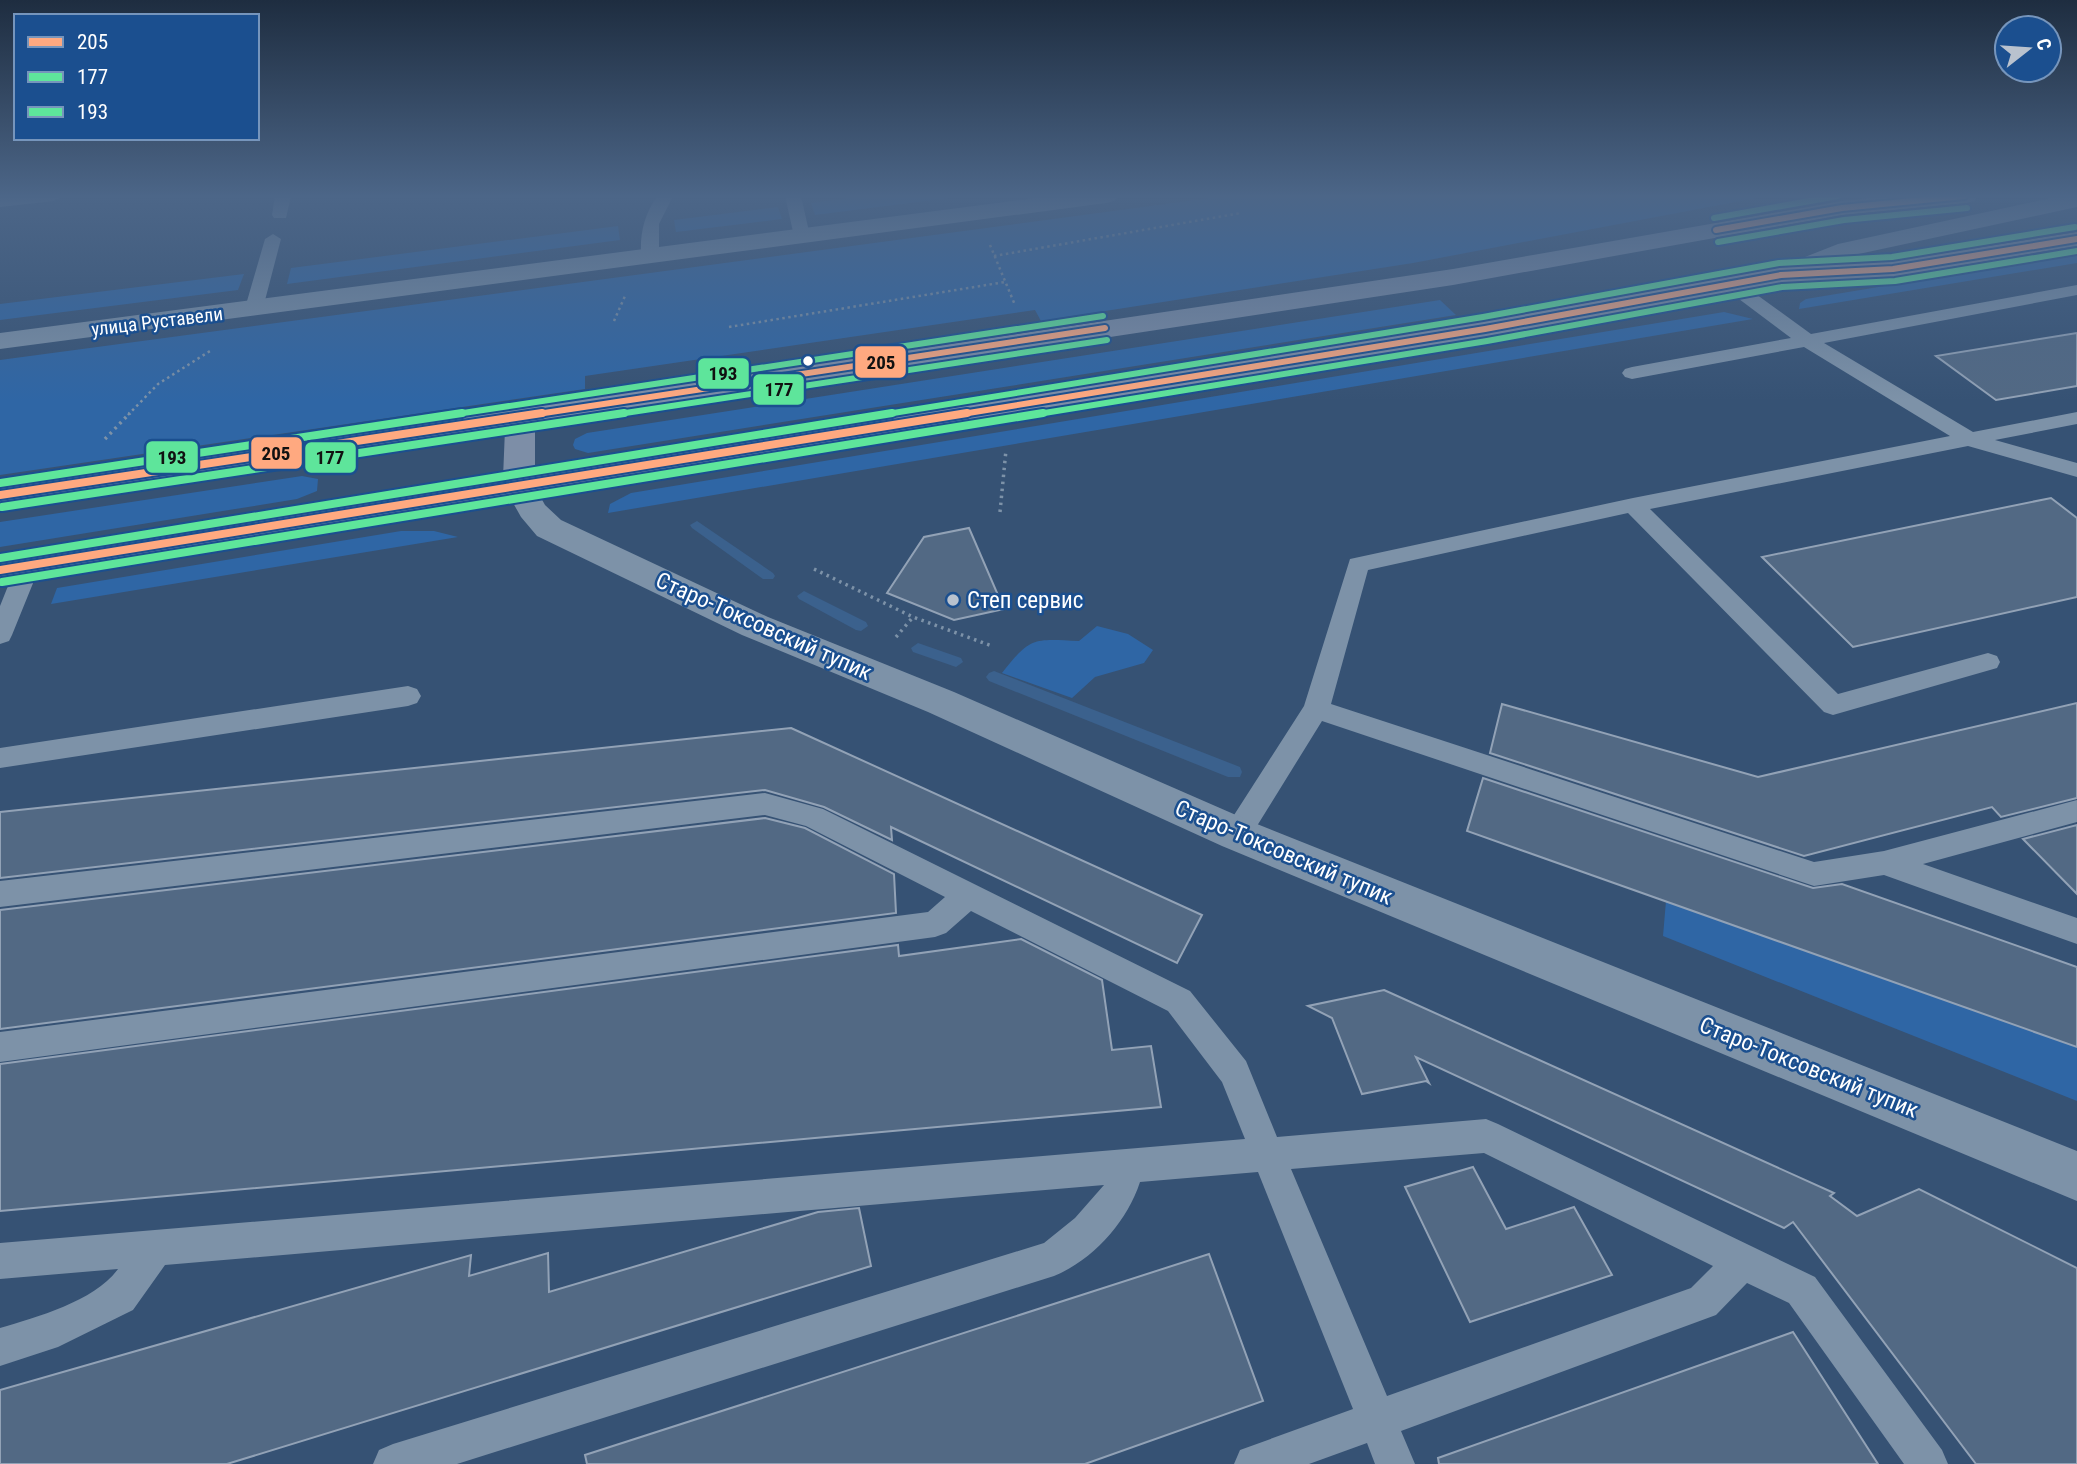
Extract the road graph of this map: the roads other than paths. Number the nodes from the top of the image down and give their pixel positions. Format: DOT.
graph roads {
  1 [pos="266,264"];
  2 [pos="587,264"];
  3 [pos="1524,264"];
  4 [pos="1808,264"];
  5 [pos="1922,264"];
  6 [pos="1781,275"];
  7 [pos="1730,283"];
  8 [pos="2077,290"];
  9 [pos="254,308"];
  10 [pos="0,341"];
  11 [pos="1810,341"];
  12 [pos="1632,373"];
  13 [pos="520,417"];
  14 [pos="2077,418"];
  15 [pos="1971,440"];
  16 [pos="2077,470"];
  17 [pos="519,485"];
  18 [pos="0,495"];
  19 [pos="1633,505"];
  20 [pos="14,568"];
  21 [pos="0,635"];
  22 [pos="1988,662"];
  23 [pos="408,696"];
  24 [pos="1316,709"];
  25 [pos="0,758"];
  26 [pos="2077,811"];
  27 [pos="1237,834"];
  28 [pos="1884,863"];
  29 [pos="0,894"];
  30 [pos="969,895"];
  31 [pos="2077,931"];
  32 [pos="0,1047"];
  33 [pos="1268,1154"];
  34 [pos="1128,1166"];
  35 [pos="2077,1176"];
  36 [pos="156,1247"];
  37 [pos="0,1261"];
  38 [pos="1743,1261"];
  39 [pos="0,1347"];
  40 [pos="1377,1420"];
  41 [pos="393,1464"];
  42 [pos="1254,1464"];
  43 [pos="1395,1464"];
  44 [pos="1928,1464"];
  1 -- 9 [label="lane"];
  2 -- 9 [label="street, улица Руставели"];
  3 -- 13 [label="main road"];
  4 -- 6 [label="main road"];
  5 -- 6 [label="main road"];
  6 -- 7 [label="main road"];
  7 -- 11 [label="lane"];
  7 -- 17 [label="main road"];
  8 -- 11 [label="lane"];
  9 -- 10 [label="street, улица Руставели"];
  11 -- 12 [label="lane"];
  11 -- 15 [label="lane"];
  13 -- 17 [label="main road"];
  13 -- 18 [label="main road"];
  14 -- 15 [label="lane"];
  15 -- 16 [label="lane"];
  15 -- 19 [label="lane"];
  17 -- 20 [label="main road"];
  17 -- 27 [label="street, Старо-Токсовский тупик"];
  19 -- 22 [label="lane"];
  19 -- 24 [label="lane"];
  20 -- 21 [label="lane"];
  23 -- 25 [label="lane"];
  24 -- 27 [label="lane"];
  24 -- 28 [label="lane"];
  26 -- 28 [label="lane"];
  27 -- 35 [label="street, Старо-Токсовский тупик"];
  28 -- 31 [label="lane"];
  29 -- 30 [label="lane"];
  30 -- 32 [label="lane"];
  30 -- 33 [label="lane"];
  33 -- 34 [label="lane"];
  33 -- 38 [label="lane"];
  33 -- 40 [label="lane"];
  34 -- 36 [label="lane"];
  34 -- 41 [label="lane"];
  36 -- 37 [label="lane"];
  36 -- 39 [label="lane"];
  38 -- 40 [label="lane"];
  38 -- 44 [label="lane"];
  40 -- 42 [label="lane"];
  40 -- 43 [label="lane"];
}
